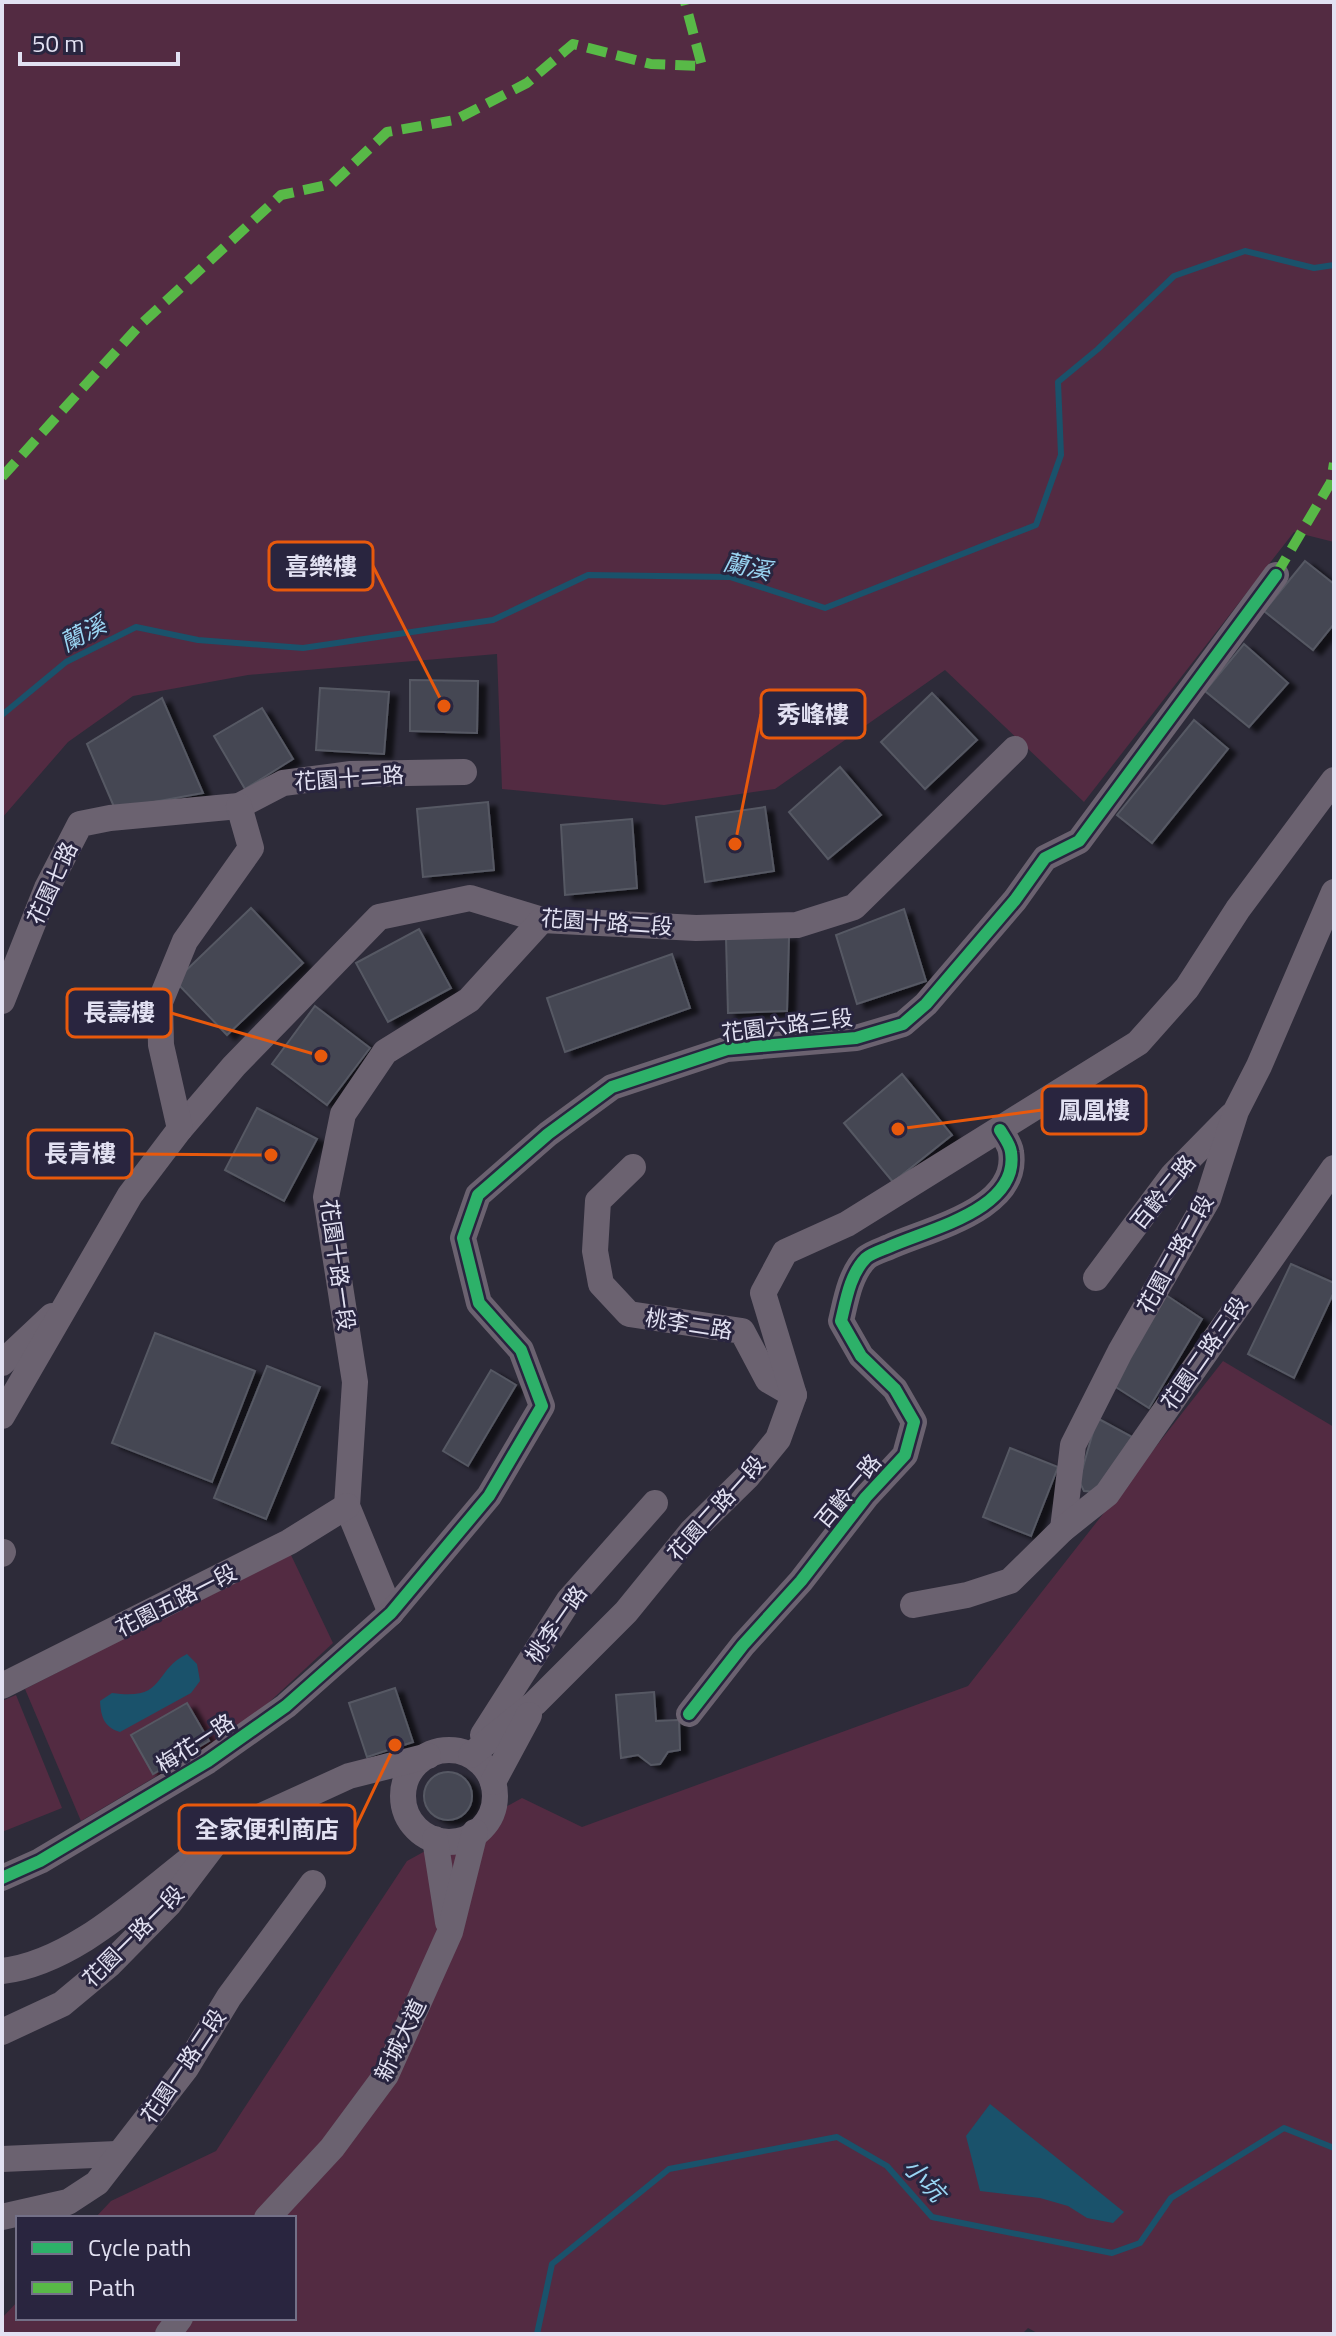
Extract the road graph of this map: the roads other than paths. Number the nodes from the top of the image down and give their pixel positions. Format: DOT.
graph roads {
  1 [pos="1276,575"];
  2 [pos="1015,749"];
  3 [pos="464,772"];
  4 [pos="1334,780"];
  5 [pos="239,806"];
  6 [pos="1334,892"];
  7 [pos="542,920"];
  8 [pos="5,985"];
  9 [pos="1236,1111"];
  10 [pos="180,1129"];
  11 [pos="1000,1130"];
  12 [pos="633,1167"];
  13 [pos="1334,1168"];
  14 [pos="1096,1278"];
  15 [pos="71,1298"];
  16 [pos="2,1363"];
  17 [pos="794,1395"];
  18 [pos="2,1416"];
  19 [pos="655,1503"];
  20 [pos="347,1506"];
  21 [pos="1063,1529"];
  22 [pos="913,1605"];
  23 [pos="391,1613"];
  24 [pos="2,1686"];
  25 [pos="535,1703"];
  26 [pos="689,1714"];
  27 [pos="471,1755"];
  28 [pos="428,1756"];
  29 [pos="349,1776"];
  30 [pos="493,1782"];
  31 [pos="404,1798"];
  32 [pos="475,1832"];
  33 [pos="222,1834"];
  34 [pos="435,1839"];
  35 [pos="2,1878"];
  36 [pos="313,1883"];
  37 [pos="450,1932"];
  38 [pos="2,1971"];
  39 [pos="2,2032"];
  40 [pos="117,2154"];
  41 [pos="2,2159"];
  42 [pos="269,2216"];
  43 [pos="2,2217"];
  1 -- 23 [label="street, 花園六路三段"];
  2 -- 7 [label="street, 花園十路二段"];
  3 -- 5 [label="street, 花園十二路"];
  4 -- 11 [label="street"];
  5 -- 8 [label="street, 花園七路"];
  5 -- 10 [label="street"];
  6 -- 9 [label="street, 花園二路二段"];
  7 -- 10 [label="street, 花園十路二段"];
  7 -- 20 [label="street, 花園十路一段"];
  9 -- 14 [label="street, 百齡二路"];
  9 -- 21 [label="street, 花園二路二段"];
  10 -- 15 [label="street, 花園十路二段"];
  11 -- 17 [label="street"];
  11 -- 26 [label="street, 百齡一路"];
  12 -- 17 [label="street, 桃李二路"];
  13 -- 21 [label="street, 花園二路三段"];
  15 -- 16 [label="street"];
  15 -- 18 [label="street"];
  17 -- 25 [label="street, 花園二路一段"];
  19 -- 27 [label="street, 桃李一路"];
  20 -- 23 [label="street"];
  20 -- 24 [label="street, 花園五路一段"];
  21 -- 22 [label="street, 花園二路三段"];
  23 -- 35 [label="street, 梅花一路"];
  25 -- 27 [label="street, 花園二路一段"];
  25 -- 30 [label="street"];
  27 -- 28 [label="street"];
  27 -- 30 [label="street"];
  28 -- 29 [label="street, 花園一路一段"];
  28 -- 31 [label="street"];
  29 -- 31 [label="street"];
  29 -- 33 [label="street, 花園一路一段"];
  30 -- 32 [label="street"];
  31 -- 34 [label="street"];
  32 -- 34 [label="street"];
  32 -- 37 [label="street, 新城大道"];
  33 -- 38 [label="street"];
  33 -- 39 [label="street, 花園一路一段"];
  34 -- 37 [label="street"];
  36 -- 40 [label="street, 花園一路二段"];
  37 -- 42 [label="street, 新城大道"];
  40 -- 41 [label="street"];
  40 -- 43 [label="street, 花園一路二段"];
}
